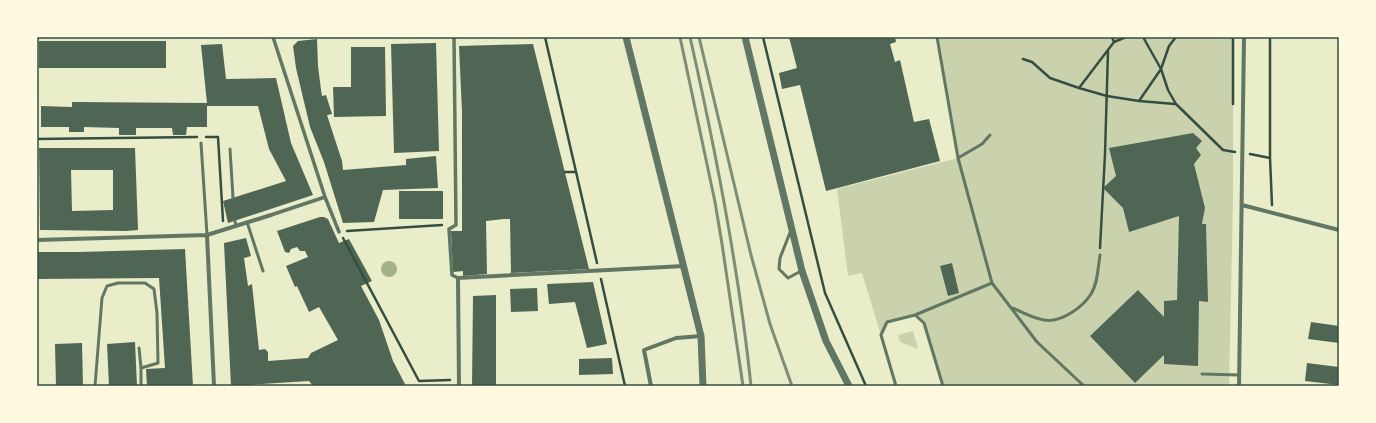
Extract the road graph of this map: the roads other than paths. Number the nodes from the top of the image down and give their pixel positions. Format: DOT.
graph roads {
  1 [pos="272,37"];
  2 [pos="454,37"];
  3 [pos="626,37"];
  4 [pos="745,37"];
  5 [pos="937,37"];
  6 [pos="1244,37"];
  7 [pos="990,135"];
  8 [pos="202,143"];
  9 [pos="230,149"];
  10 [pos="958,158"];
  11 [pos="326,197"];
  12 [pos="233,198"];
  13 [pos="1242,204"];
  14 [pos="271,214"];
  15 [pos="247,222"];
  16 [pos="792,229"];
  17 [pos="1339,230"];
  18 [pos="339,232"];
  19 [pos="207,235"];
  20 [pos="37,240"];
  21 [pos="1100,255"];
  22 [pos="684,266"];
  23 [pos="802,271"];
  24 [pos="263,272"];
  25 [pos="458,278"];
  26 [pos="992,283"];
  27 [pos="1011,307"];
  28 [pos="915,315"];
  29 [pos="701,336"];
  30 [pos="139,348"];
  31 [pos="141,368"];
  32 [pos="1202,374"];
  33 [pos="1239,375"];
  34 [pos="95,386"];
  35 [pos="141,386"];
  36 [pos="214,386"];
  37 [pos="459,386"];
  38 [pos="652,386"];
  39 [pos="703,386"];
  40 [pos="850,386"];
  41 [pos="896,386"];
  42 [pos="942,386"];
  43 [pos="1084,386"];
  44 [pos="1239,386"];
  1 -- 11 [label="street"];
  2 -- 25 [label="street"];
  3 -- 22 [label="street"];
  4 -- 16 [label="street"];
  5 -- 10 [label="lane"];
  6 -- 13 [label="street"];
  7 -- 10 [label="lane"];
  8 -- 19 [label="lane"];
  9 -- 12 [label="lane"];
  10 -- 26 [label="lane"];
  11 -- 14 [label="street"];
  11 -- 18 [label="street"];
  13 -- 17 [label="street"];
  13 -- 33 [label="street"];
  14 -- 15 [label="street"];
  15 -- 19 [label="street"];
  15 -- 24 [label="lane"];
  16 -- 23 [label="street"];
  16 -- 23 [label="lane"];
  19 -- 20 [label="street"];
  19 -- 36 [label="street"];
  21 -- 27 [label="lane"];
  22 -- 25 [label="street"];
  22 -- 29 [label="street"];
  23 -- 40 [label="street"];
  25 -- 37 [label="street"];
  26 -- 27 [label="lane"];
  26 -- 28 [label="lane"];
  27 -- 43 [label="lane"];
  28 -- 41 [label="lane"];
  28 -- 42 [label="lane"];
  29 -- 38 [label="street"];
  29 -- 39 [label="street"];
  30 -- 31 [label="lane"];
  31 -- 34 [label="lane"];
  31 -- 35 [label="lane"];
  32 -- 33 [label="lane"];
  33 -- 44 [label="street"];
}
